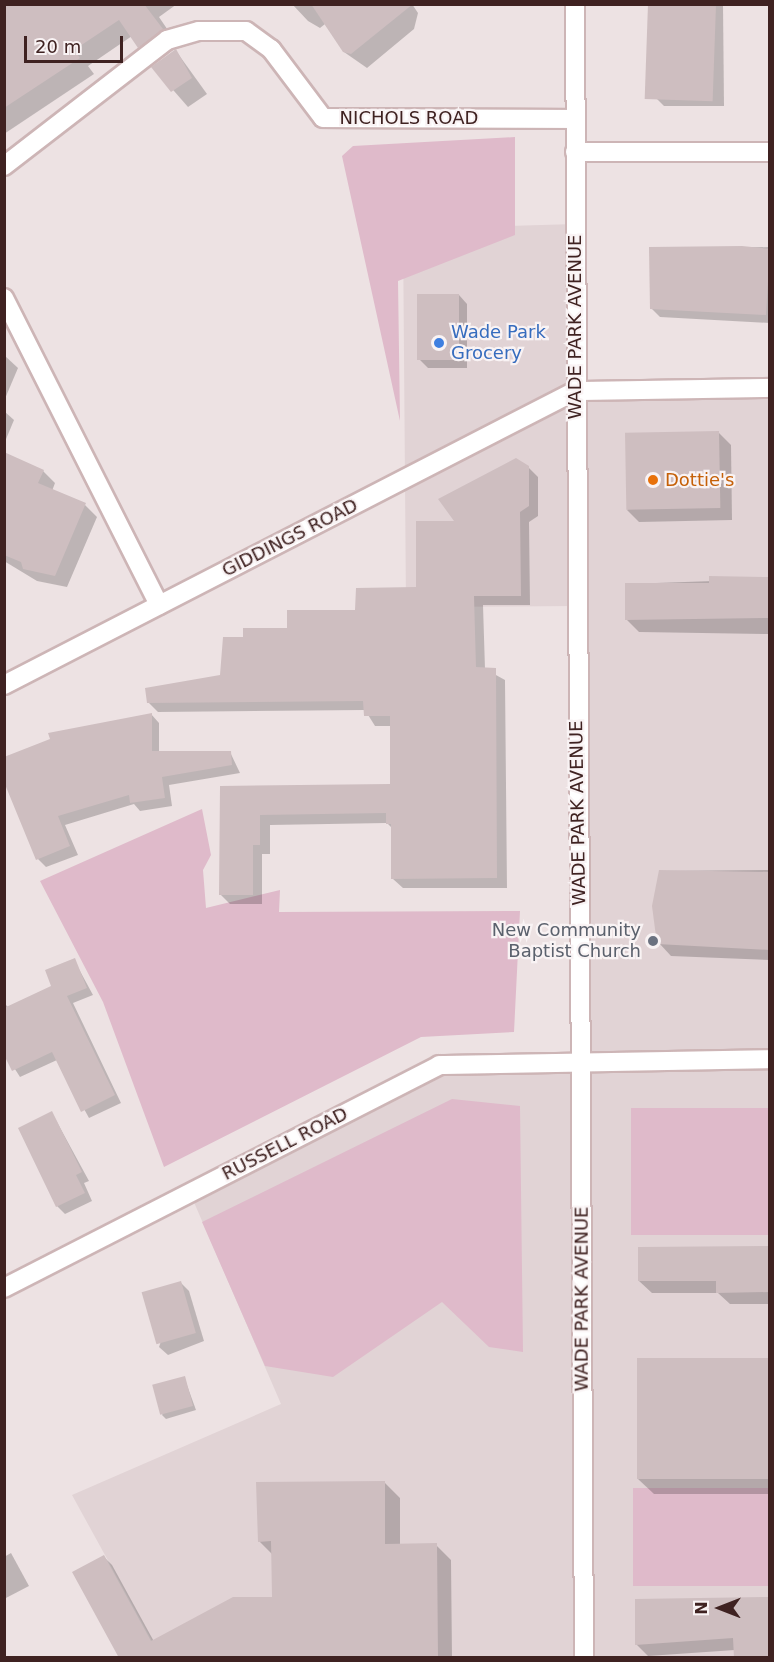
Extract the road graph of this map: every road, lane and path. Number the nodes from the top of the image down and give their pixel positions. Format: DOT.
graph roads {
  1 [pos="575,4"];
  2 [pos="575,119"];
  3 [pos="575,152"];
  4 [pos="770,153"];
  5 [pos="4,166"];
  6 [pos="4,298"];
  7 [pos="770,388"];
  8 [pos="575,391"];
  9 [pos="159,605"];
  10 [pos="4,685"];
  11 [pos="770,1059"];
  12 [pos="580,1062"];
  13 [pos="4,1288"];
  14 [pos="584,1658"];
  1 -- 2 [label="street, WADE PARK AVENUE"];
  2 -- 3 [label="street, WADE PARK AVENUE"];
  2 -- 5 [label="street, NICHOLS ROAD"];
  3 -- 4 [label="street"];
  3 -- 8 [label="street, WADE PARK AVENUE"];
  6 -- 9 [label="street"];
  7 -- 8 [label="street"];
  8 -- 9 [label="street, GIDDINGS ROAD"];
  8 -- 12 [label="street, WADE PARK AVENUE"];
  9 -- 10 [label="street, GIDDINGS ROAD"];
  11 -- 12 [label="street, RUSSELL ROAD"];
  12 -- 13 [label="street, RUSSELL ROAD"];
  12 -- 14 [label="street, WADE PARK AVENUE"];
}
